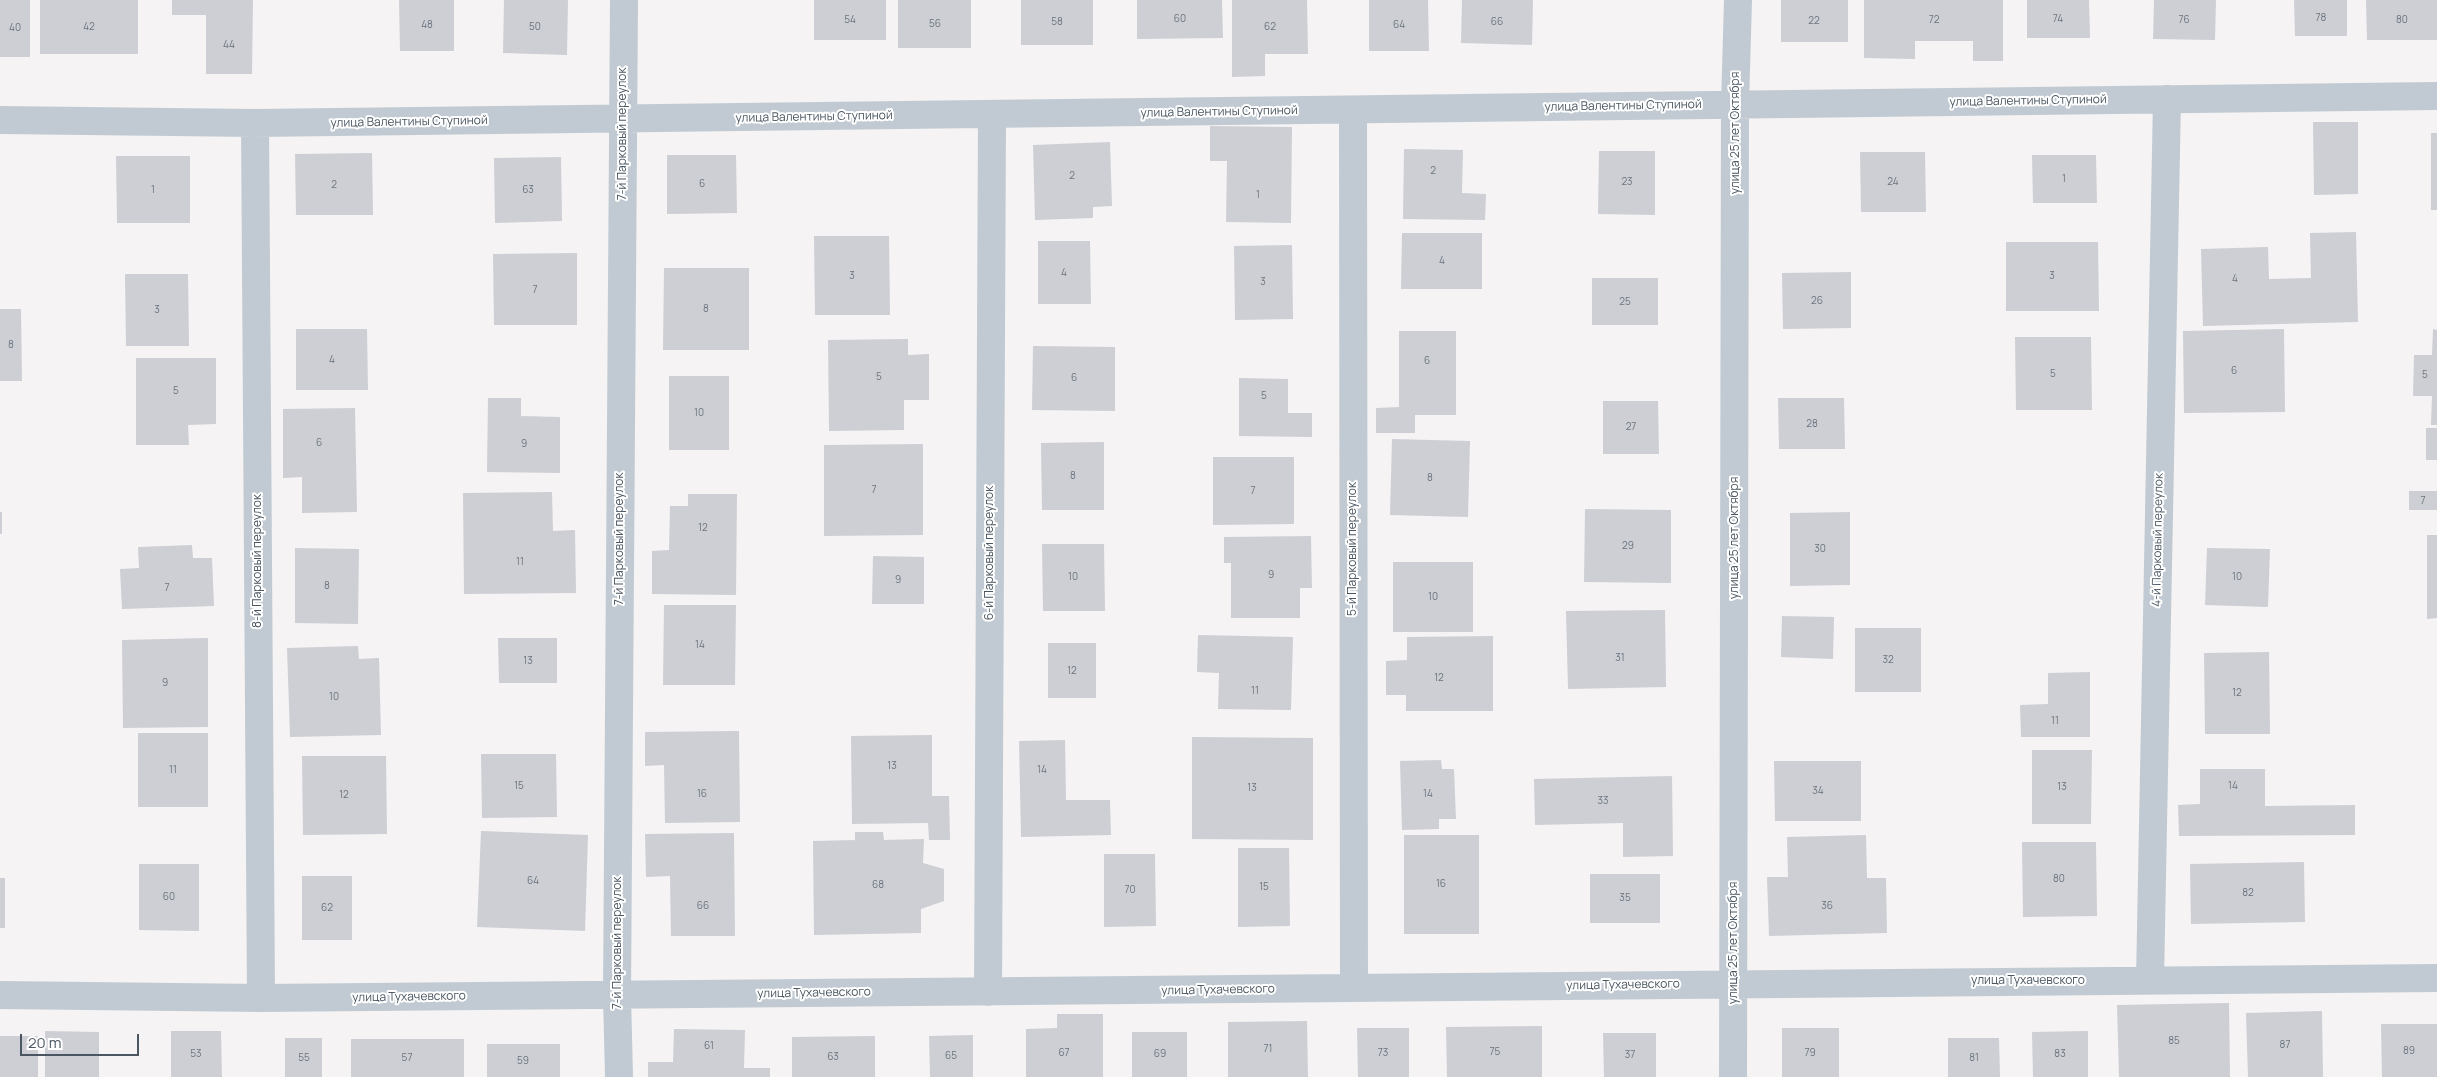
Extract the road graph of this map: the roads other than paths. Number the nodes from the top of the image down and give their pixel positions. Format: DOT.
graph roads {
  1 [pos="624,0"];
  2 [pos="1738,0"];
  3 [pos="2437,96"];
  4 [pos="2166,99"];
  5 [pos="1735,105"];
  6 [pos="1353,110"];
  7 [pos="992,114"];
  8 [pos="623,119"];
  9 [pos="0,120"];
  10 [pos="255,124"];
  11 [pos="2437,978"];
  12 [pos="2150,980"];
  13 [pos="1734,984"];
  14 [pos="1354,988"];
  15 [pos="988,992"];
  16 [pos="0,995"];
  17 [pos="617,995"];
  18 [pos="261,998"];
  19 [pos="619,1077"];
  20 [pos="1733,1077"];
  1 -- 8 [label="street, 7-й Парковый переулок"];
  2 -- 5 [label="street, улица 25 лет Октября"];
  3 -- 4 [label="street, улица Валентины Ступиной"];
  4 -- 5 [label="street, улица Валентины Ступиной"];
  4 -- 12 [label="street, 4-й Парковый переулок"];
  5 -- 6 [label="street, улица Валентины Ступиной"];
  5 -- 13 [label="street, улица 25 лет Октября"];
  6 -- 7 [label="street, улица Валентины Ступиной"];
  6 -- 14 [label="street, 5-й Парковый переулок"];
  7 -- 8 [label="street, улица Валентины Ступиной"];
  7 -- 15 [label="street, 6-й Парковый переулок"];
  8 -- 10 [label="street, улица Валентины Ступиной"];
  8 -- 17 [label="street, 7-й Парковый переулок"];
  9 -- 10 [label="street, улица Валентины Ступиной"];
  10 -- 18 [label="street, 8-й Парковый переулок"];
  11 -- 12 [label="street, улица Тухачевского"];
  12 -- 13 [label="street, улица Тухачевского"];
  13 -- 14 [label="street, улица Тухачевского"];
  13 -- 20 [label="street, улица 25 лет Октября"];
  14 -- 15 [label="street, улица Тухачевского"];
  15 -- 17 [label="street, улица Тухачевского"];
  16 -- 18 [label="street, улица Тухачевского"];
  17 -- 18 [label="street, улица Тухачевского"];
  17 -- 19 [label="street, 7-й Парковый переулок"];
}
